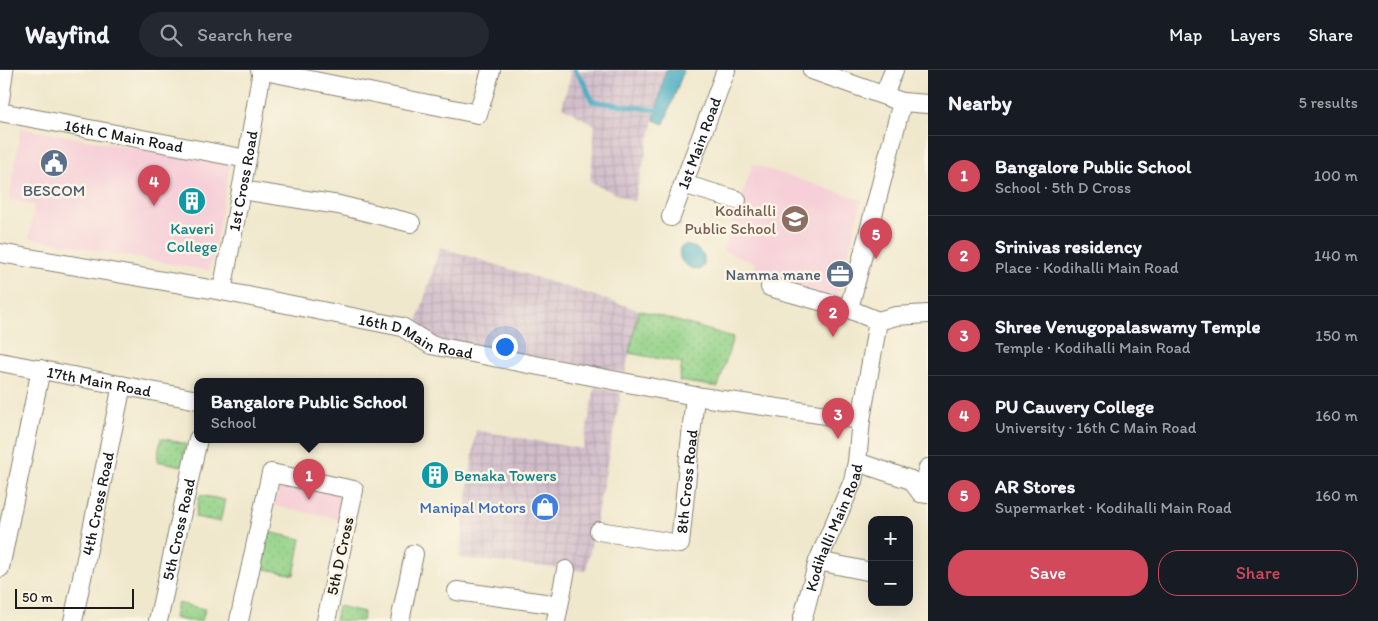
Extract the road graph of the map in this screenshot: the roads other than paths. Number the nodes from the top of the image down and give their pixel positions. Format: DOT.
graph roads {
  1 [pos="4,70"];
  2 [pos="261,70"];
  3 [pos="491,70"];
  4 [pos="726,70"];
  5 [pos="812,70"];
  6 [pos="894,70"];
  7 [pos="884,95"];
  8 [pos="0,100"];
  9 [pos="902,102"];
  10 [pos="928,104"];
  11 [pos="0,112"];
  12 [pos="247,159"];
  13 [pos="683,184"];
  14 [pos="241,190"];
  15 [pos="737,200"];
  16 [pos="671,217"];
  17 [pos="410,223"];
  18 [pos="0,253"];
  19 [pos="770,287"];
  20 [pos="222,291"];
  21 [pos="849,309"];
  22 [pos="928,314"];
  23 [pos="878,321"];
  24 [pos="0,362"];
  25 [pos="41,369"];
  26 [pos="122,385"];
  27 [pos="695,396"];
  28 [pos="194,399"];
  29 [pos="861,420"];
  30 [pos="197,443"];
  31 [pos="857,462"];
  32 [pos="928,468"];
  33 [pos="925,494"];
  34 [pos="599,530"];
  35 [pos="414,554"];
  36 [pos="818,561"];
  37 [pos="0,568"];
  38 [pos="566,570"];
  39 [pos="868,571"];
  40 [pos="457,591"];
  41 [pos="557,613"];
  42 [pos="73,621"];
  43 [pos="158,621"];
  44 [pos="239,621"];
  45 [pos="326,621"];
  46 [pos="400,621"];
  47 [pos="802,621"];
  1 -- 8 [label="street"];
  2 -- 3 [label="street"];
  2 -- 12 [label="street, 1st Cross Road"];
  4 -- 13 [label="street, 1st Main Road"];
  5 -- 7 [label="street"];
  6 -- 7 [label="street"];
  7 -- 9 [label="street"];
  9 -- 10 [label="street"];
  9 -- 21 [label="street"];
  11 -- 12 [label="street, 16th C Main Road"];
  12 -- 14 [label="street, 1st Cross Road"];
  13 -- 15 [label="street"];
  13 -- 16 [label="street, 1st Main Road"];
  14 -- 17 [label="street"];
  14 -- 20 [label="street, 1st Cross Road"];
  18 -- 20 [label="street, 16th D Main Road"];
  19 -- 21 [label="street"];
  20 -- 27 [label="street, 16th D Main Road"];
  21 -- 23 [label="street"];
  22 -- 23 [label="street"];
  23 -- 29 [label="street, Kodihalli Main Road"];
  24 -- 25 [label="street, 17th Main Road"];
  25 -- 26 [label="street, 17th Main Road"];
  25 -- 37 [label="street"];
  26 -- 28 [label="street, 17th Main Road"];
  26 -- 42 [label="street, 4th Cross Road"];
  27 -- 29 [label="street, 16th D Main Road"];
  27 -- 34 [label="street, 8th Cross Road"];
  29 -- 31 [label="street, Kodihalli Main Road"];
  30 -- 43 [label="street, 5th Cross Road"];
  31 -- 33 [label="street"];
  31 -- 36 [label="street, Kodihalli Main Road"];
  32 -- 33 [label="street"];
  35 -- 46 [label="street"];
  36 -- 39 [label="street"];
  36 -- 47 [label="street, Kodihalli Main Road"];
  38 -- 41 [label="street"];
  40 -- 41 [label="street"];
  44 -- 45 [label="street, 5th D Cross"];
}
